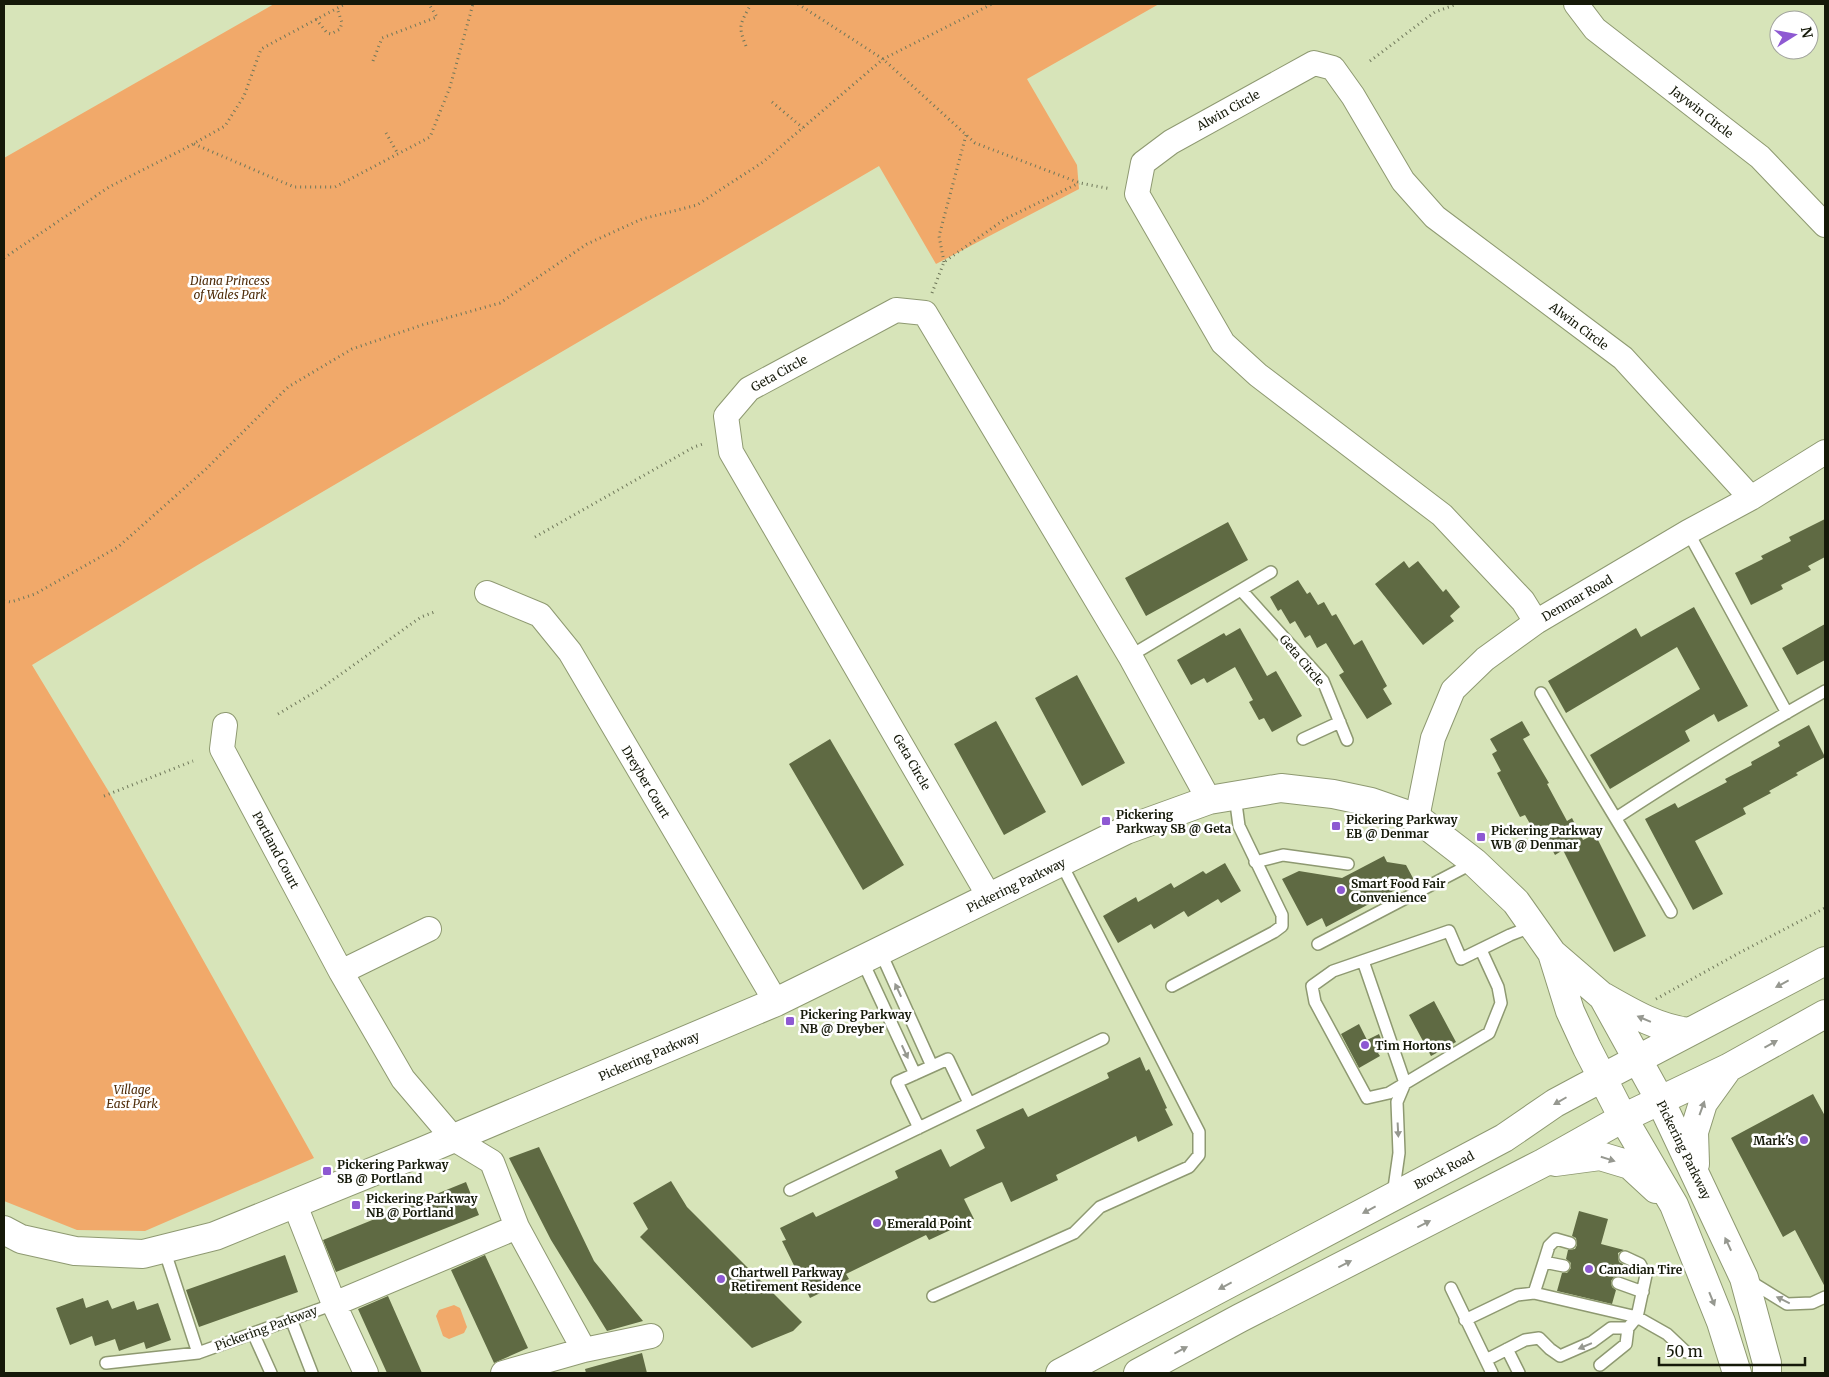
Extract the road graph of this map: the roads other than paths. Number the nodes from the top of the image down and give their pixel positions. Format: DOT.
graph roads {
  1 [pos="1576,4"];
  2 [pos="1825,225"];
  3 [pos="1825,452"];
  4 [pos="1751,498"];
  5 [pos="1688,532"];
  6 [pos="1271,572"];
  7 [pos="1241,590"];
  8 [pos="487,593"];
  9 [pos="1536,622"];
  10 [pos="1130,656"];
  11 [pos="1825,691"];
  12 [pos="1541,693"];
  13 [pos="1787,713"];
  14 [pos="1340,722"];
  15 [pos="225,725"];
  16 [pos="1302,739"];
  17 [pos="1347,740"];
  18 [pos="1235,796"];
  19 [pos="1209,800"];
  20 [pos="1417,818"];
  21 [pos="1616,818"];
  22 [pos="1255,862"];
  23 [pos="1474,862"];
  24 [pos="1061,863"];
  25 [pos="1348,864"];
  26 [pos="990,898"];
  27 [pos="1671,912"];
  28 [pos="1533,926"];
  29 [pos="429,929"];
  30 [pos="1318,944"];
  31 [pos="1481,950"];
  32 [pos="871,956"];
  33 [pos="1364,961"];
  34 [pos="1825,961"];
  35 [pos="1556,966"];
  36 [pos="341,972"];
  37 [pos="1172,986"];
  38 [pos="1603,996"];
  39 [pos="776,1002"];
  40 [pos="1825,1014"];
  41 [pos="1689,1032"];
  42 [pos="1103,1039"];
  43 [pos="932,1066"];
  44 [pos="1620,1067"];
  45 [pos="1728,1068"];
  46 [pos="915,1074"];
  47 [pos="1405,1083"];
  48 [pos="1660,1100"];
  49 [pos="969,1103"];
  50 [pos="1623,1118"];
  51 [pos="919,1128"];
  52 [pos="454,1138"];
  53 [pos="1543,1163"];
  54 [pos="1696,1173"];
  55 [pos="790,1190"];
  56 [pos="1393,1197"];
  57 [pos="295,1205"];
  58 [pos="1674,1205"];
  59 [pos="517,1227"];
  60 [pos="4,1230"];
  61 [pos="1570,1243"];
  62 [pos="164,1249"];
  63 [pos="1625,1258"];
  64 [pos="1544,1262"];
  65 [pos="1564,1266"];
  66 [pos="1744,1278"];
  67 [pos="1618,1283"];
  68 [pos="1451,1288"];
  69 [pos="1643,1292"];
  70 [pos="1534,1293"];
  71 [pos="933,1296"];
  72 [pos="1825,1297"];
  73 [pos="334,1304"];
  74 [pos="1637,1318"];
  75 [pos="291,1319"];
  76 [pos="1466,1320"];
  77 [pos="1628,1328"];
  78 [pos="253,1333"];
  79 [pos="651,1336"];
  80 [pos="1508,1349"];
  81 [pos="584,1350"];
  82 [pos="1686,1352"];
  83 [pos="198,1353"];
  84 [pos="1486,1360"];
  85 [pos="106,1363"];
  86 [pos="1600,1365"];
  87 [pos="270,1373"];
  88 [pos="312,1373"];
  89 [pos="366,1373"];
  90 [pos="503,1373"];
  91 [pos="1060,1373"];
  92 [pos="1138,1373"];
  93 [pos="1492,1373"];
  94 [pos="1519,1373"];
  95 [pos="1737,1373"];
  96 [pos="1767,1373"];
  1 -- 2 [label="street, Jaywin Circle"];
  3 -- 4 [label="street, Denmar Road"];
  4 -- 5 [label="street, Denmar Road"];
  4 -- 9 [label="street, Alwin Circle"];
  5 -- 9 [label="street, Denmar Road"];
  5 -- 13 [label="lane"];
  6 -- 7 [label="lane"];
  7 -- 10 [label="lane"];
  7 -- 14 [label="lane, Geta Circle"];
  8 -- 39 [label="street, Dreyber Court"];
  9 -- 20 [label="street, Denmar Road"];
  10 -- 19 [label="street"];
  10 -- 26 [label="street, Geta Circle"];
  11 -- 13 [label="lane"];
  12 -- 21 [label="lane"];
  13 -- 21 [label="lane"];
  14 -- 16 [label="lane"];
  14 -- 17 [label="lane, Geta Circle"];
  15 -- 36 [label="street, Portland Court"];
  18 -- 19 [label="street, Pickering Parkway"];
  18 -- 20 [label="street, Pickering Parkway"];
  18 -- 22 [label="lane"];
  19 -- 24 [label="street, Pickering Parkway"];
  20 -- 23 [label="street, Pickering Parkway"];
  21 -- 27 [label="lane"];
  22 -- 25 [label="lane"];
  22 -- 37 [label="lane"];
  23 -- 28 [label="street, Pickering Parkway"];
  23 -- 30 [label="lane"];
  24 -- 26 [label="street, Pickering Parkway"];
  24 -- 71 [label="lane"];
  26 -- 32 [label="street, Pickering Parkway"];
  28 -- 31 [label="lane"];
  28 -- 35 [label="street, Pickering Parkway"];
  29 -- 36 [label="street"];
  31 -- 33 [label="lane"];
  31 -- 47 [label="lane"];
  32 -- 39 [label="street, Pickering Parkway"];
  43 -- 32 [label="lane, one-way"];
  32 -- 46 [label="lane, one-way"];
  33 -- 47 [label="lane"];
  33 -- 47 [label="lane"];
  34 -- 41 [label="street, Brock Road, one-way"];
  35 -- 38 [label="street, Pickering Parkway"];
  35 -- 44 [label="street, Pickering Parkway"];
  36 -- 52 [label="street, Portland Court"];
  41 -- 38 [label="street, one-way"];
  38 -- 44 [label="street, Pickering Parkway"];
  39 -- 52 [label="street, Pickering Parkway"];
  45 -- 40 [label="street, one-way"];
  41 -- 44 [label="street, Brock Road"];
  42 -- 49 [label="lane"];
  43 -- 46 [label="lane"];
  43 -- 49 [label="lane"];
  44 -- 48 [label="street, Pickering Parkway"];
  44 -- 50 [label="street, Pickering Parkway"];
  44 -- 56 [label="street, Brock Road, one-way"];
  45 -- 48 [label="street"];
  54 -- 45 [label="street, one-way"];
  46 -- 51 [label="lane"];
  47 -- 56 [label="lane, one-way"];
  48 -- 50 [label="street"];
  48 -- 54 [label="street, Pickering Parkway"];
  49 -- 51 [label="lane"];
  50 -- 53 [label="street"];
  50 -- 58 [label="street, Pickering Parkway"];
  51 -- 55 [label="lane"];
  52 -- 57 [label="street, Pickering Parkway"];
  52 -- 59 [label="street"];
  53 -- 58 [label="street, one-way"];
  92 -- 53 [label="street, one-way"];
  66 -- 54 [label="street, Pickering Parkway, one-way"];
  56 -- 91 [label="street, Brock Road, one-way"];
  57 -- 62 [label="street, Pickering Parkway"];
  57 -- 73 [label="street, Pickering Parkway"];
  58 -- 95 [label="street, Pickering Parkway, one-way"];
  59 -- 73 [label="street, Pickering Parkway"];
  59 -- 81 [label="street"];
  60 -- 62 [label="street, Pickering Parkway"];
  61 -- 64 [label="lane"];
  62 -- 83 [label="lane, Pickering Parkway"];
  63 -- 69 [label="lane"];
  64 -- 65 [label="lane"];
  64 -- 70 [label="lane"];
  72 -- 66 [label="lane, one-way"];
  66 -- 96 [label="street, Pickering Parkway"];
  67 -- 69 [label="lane"];
  68 -- 76 [label="lane"];
  69 -- 74 [label="lane"];
  70 -- 74 [label="lane"];
  70 -- 76 [label="lane"];
  73 -- 75 [label="lane, Pickering Parkway"];
  73 -- 89 [label="street, Pickering Parkway"];
  74 -- 77 [label="lane"];
  74 -- 82 [label="lane"];
  75 -- 78 [label="lane, Pickering Parkway"];
  75 -- 88 [label="lane"];
  76 -- 84 [label="lane"];
  77 -- 80 [label="lane, one-way"];
  77 -- 86 [label="lane"];
  78 -- 83 [label="lane, Pickering Parkway"];
  78 -- 87 [label="lane"];
  79 -- 81 [label="street"];
  80 -- 84 [label="lane"];
  80 -- 94 [label="lane"];
  81 -- 90 [label="street"];
  83 -- 85 [label="lane, Pickering Parkway"];
  84 -- 93 [label="lane"];
}
